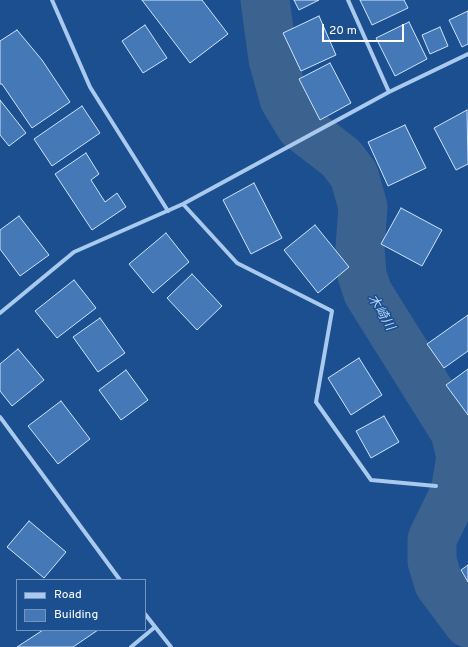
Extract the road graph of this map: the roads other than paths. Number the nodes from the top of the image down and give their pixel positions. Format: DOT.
graph roads {
  1 [pos="52,0"];
  2 [pos="348,0"];
  3 [pos="468,54"];
  4 [pos="389,92"];
  5 [pos="183,204"];
  6 [pos="168,210"];
  7 [pos="0,313"];
  8 [pos="0,417"];
  9 [pos="436,486"];
  10 [pos="119,579"];
  11 [pos="146,615"];
  12 [pos="155,627"];
  13 [pos="131,647"];
  14 [pos="171,647"];
  1 -- 6 [label="street"];
  2 -- 4 [label="street"];
  3 -- 4 [label="street"];
  4 -- 5 [label="street"];
  5 -- 6 [label="street"];
  5 -- 9 [label="street"];
  6 -- 7 [label="street"];
  8 -- 10 [label="street"];
  11 -- 12 [label="street"];
  12 -- 13 [label="street"];
  12 -- 14 [label="street"];
}
